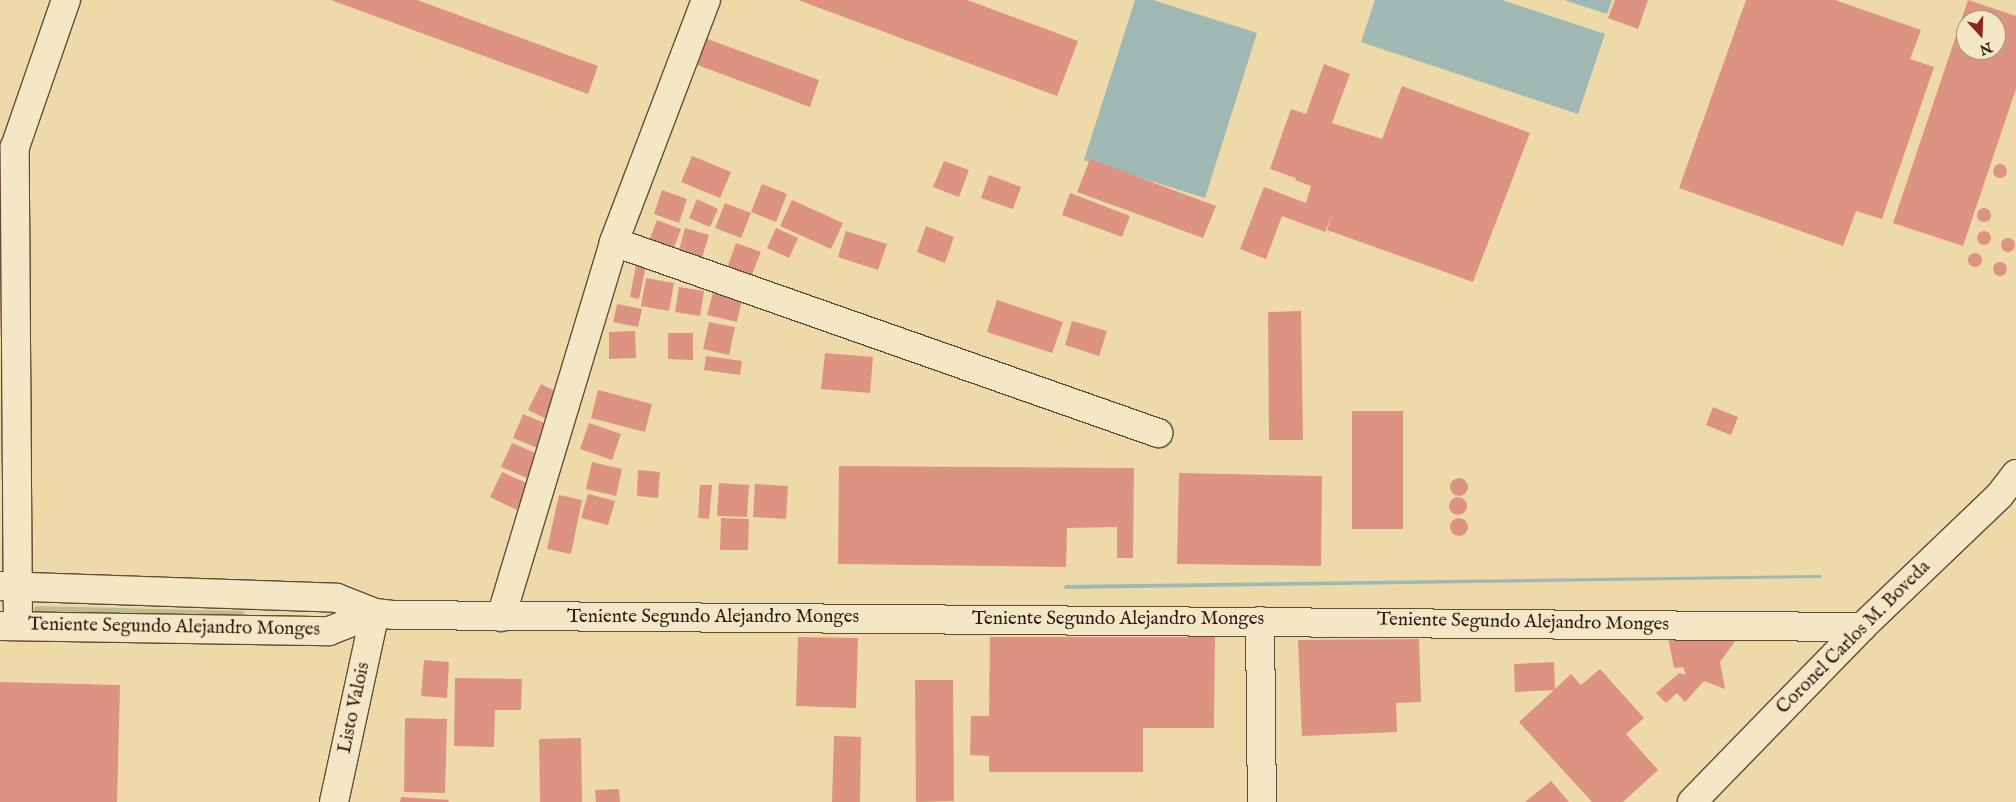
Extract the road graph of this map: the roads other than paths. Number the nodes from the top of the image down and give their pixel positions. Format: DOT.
graph roads {
  1 [pos="66,0"];
  2 [pos="706,0"];
  3 [pos="614,242"];
  4 [pos="1158,433"];
  5 [pos="2016,474"];
  6 [pos="8,587"];
  7 [pos="375,613"];
  8 [pos="500,617"];
  9 [pos="1260,621"];
  10 [pos="9,626"];
  11 [pos="1862,627"];
  12 [pos="334,802"];
  13 [pos="1262,802"];
  14 [pos="1692,802"];
  1 -- 6 [label="street"];
  2 -- 3 [label="street"];
  3 -- 4 [label="street"];
  3 -- 8 [label="street"];
  5 -- 11 [label="street, Coronel Carlos M. Boveda"];
  6 -- 7 [label="street, Teniente Segundo Alejandro Monges"];
  6 -- 10 [label="street"];
  7 -- 8 [label="street, Teniente Segundo Alejandro Monges"];
  7 -- 10 [label="street, Teniente Segundo Alejandro Monges"];
  7 -- 12 [label="street, Listo Valois"];
  8 -- 9 [label="street, Teniente Segundo Alejandro Monges"];
  9 -- 11 [label="street, Teniente Segundo Alejandro Monges"];
  9 -- 13 [label="street"];
  11 -- 14 [label="street, Coronel Carlos M. Boveda"];
}
